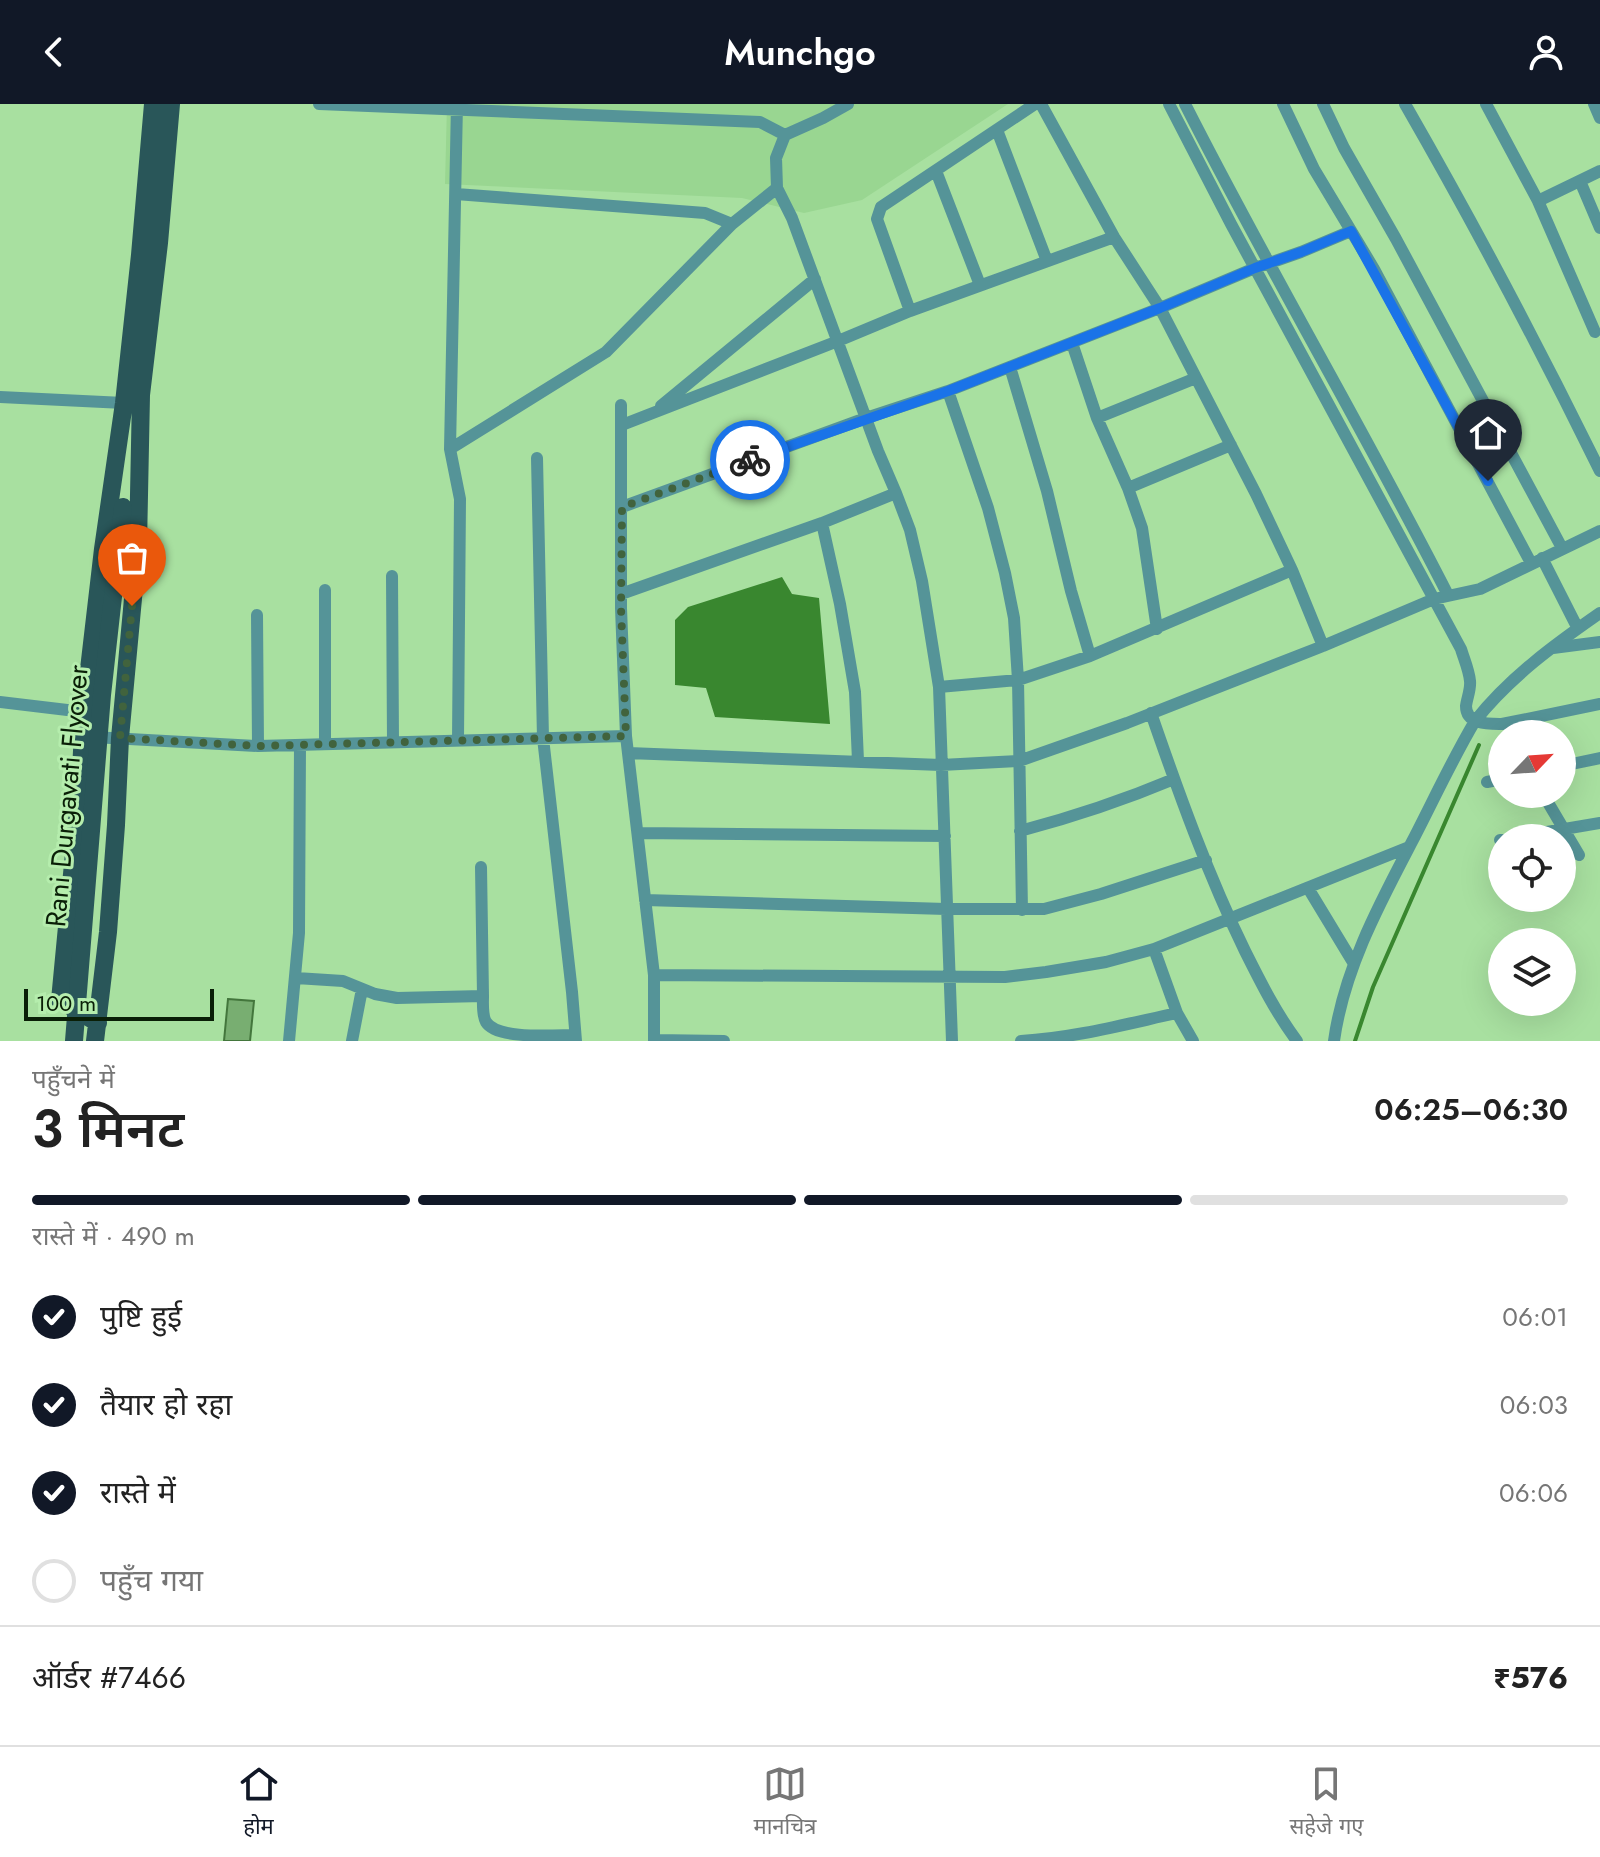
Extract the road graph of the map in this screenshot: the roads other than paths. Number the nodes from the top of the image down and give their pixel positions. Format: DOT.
graph roads {
  1 [pos="153,104"];
  2 [pos="171,104"];
  3 [pos="319,104"];
  4 [pos="848,104"];
  5 [pos="1038,104"];
  6 [pos="1169,104"];
  7 [pos="1185,104"];
  8 [pos="1283,104"];
  9 [pos="1323,104"];
  10 [pos="1405,104"];
  11 [pos="1486,104"];
  12 [pos="1594,104"];
  13 [pos="457,106"];
  14 [pos="1600,118"];
  15 [pos="997,130"];
  16 [pos="785,135"];
  17 [pos="936,171"];
  18 [pos="1600,171"];
  19 [pos="1580,181"];
  20 [pos="777,188"];
  21 [pos="456,194"];
  22 [pos="1538,201"];
  23 [pos="732,224"];
  24 [pos="1600,228"];
  25 [pos="1351,231"];
  26 [pos="1114,237"];
  27 [pos="1047,261"];
  28 [pos="1270,263"];
  29 [pos="1255,268"];
  30 [pos="815,279"];
  31 [pos="980,285"];
  32 [pos="1160,308"];
  33 [pos="910,311"];
  34 [pos="1595,332"];
  35 [pos="838,341"];
  36 [pos="1072,343"];
  37 [pos="1010,367"];
  38 [pos="1196,378"];
  39 [pos="948,391"];
  40 [pos="0,397"];
  41 [pos="124,403"];
  42 [pos="621,405"];
  43 [pos="652,413"];
  44 [pos="866,418"];
  45 [pos="1097,418"];
  46 [pos="622,425"];
  47 [pos="1231,445"];
  48 [pos="450,449"];
  49 [pos="537,458"];
  50 [pos="115,465"];
  51 [pos="1600,471"];
  52 [pos="140,475"];
  53 [pos="1128,488"];
  54 [pos="896,493"];
  55 [pos="123,507"];
  56 [pos="622,507"];
  57 [pos="822,523"];
  58 [pos="1600,531"];
  59 [pos="1562,548"];
  60 [pos="1537,560"];
  61 [pos="1292,570"];
  62 [pos="392,576"];
  63 [pos="325,590"];
  64 [pos="621,594"];
  65 [pos="1448,595"];
  66 [pos="1434,599"];
  67 [pos="1600,613"];
  68 [pos="257,615"];
  69 [pos="1580,627"];
  70 [pos="1157,629"];
  71 [pos="1600,642"];
  72 [pos="1323,646"];
  73 [pos="1553,648"];
  74 [pos="1090,656"];
  75 [pos="1018,680"];
  76 [pos="939,687"];
  77 [pos="0,702"];
  78 [pos="1600,704"];
  79 [pos="84,712"];
  80 [pos="1151,713"];
  81 [pos="1539,720"];
  82 [pos="1475,721"];
  83 [pos="1488,724"];
  84 [pos="626,736"];
  85 [pos="82,737"];
  86 [pos="120,738"];
  87 [pos="543,738"];
  88 [pos="458,740"];
  89 [pos="393,742"];
  90 [pos="325,744"];
  91 [pos="300,745"];
  92 [pos="258,746"];
  93 [pos="628,753"];
  94 [pos="1600,758"];
  95 [pos="858,761"];
  96 [pos="1019,761"];
  97 [pos="1576,763"];
  98 [pos="941,765"];
  99 [pos="1174,779"];
  100 [pos="1600,823"];
  101 [pos="1576,827"];
  102 [pos="1020,831"];
  103 [pos="638,833"];
  104 [pos="945,836"];
  105 [pos="1409,847"];
  106 [pos="1576,850"];
  107 [pos="1579,855"];
  108 [pos="1206,860"];
  109 [pos="481,867"];
  110 [pos="1308,888"];
  111 [pos="645,900"];
  112 [pos="946,909"];
  113 [pos="1022,910"];
  114 [pos="1230,919"];
  115 [pos="1154,949"];
  116 [pos="1354,964"];
  117 [pos="654,975"];
  118 [pos="296,978"];
  119 [pos="949,978"];
  120 [pos="362,989"];
  121 [pos="483,996"];
  122 [pos="1177,1013"];
  123 [pos="96,1032"];
  124 [pos="575,1038"];
  125 [pos="654,1040"];
  126 [pos="1044,1040"];
  127 [pos="74,1041"];
  128 [pos="289,1041"];
  129 [pos="352,1041"];
  130 [pos="724,1041"];
  131 [pos="952,1041"];
  132 [pos="1021,1041"];
  133 [pos="1193,1041"];
  134 [pos="1297,1041"];
  135 [pos="1334,1041"];
  1 -- 41 [label="main road"];
  2 -- 52 [label="main road"];
  3 -- 13 [label="street"];
  4 -- 16 [label="street"];
  5 -- 15 [label="street"];
  5 -- 26 [label="street"];
  6 -- 29 [label="street"];
  7 -- 28 [label="street"];
  8 -- 25 [label="street"];
  9 -- 59 [label="street"];
  10 -- 51 [label="street"];
  11 -- 22 [label="street"];
  12 -- 14 [label="street"];
  13 -- 16 [label="street"];
  13 -- 21 [label="street"];
  15 -- 17 [label="street"];
  15 -- 27 [label="street"];
  16 -- 20 [label="street"];
  17 -- 31 [label="street"];
  17 -- 33 [label="street"];
  18 -- 19 [label="street"];
  19 -- 22 [label="street"];
  19 -- 24 [label="street"];
  20 -- 23 [label="street"];
  20 -- 30 [label="street"];
  21 -- 23 [label="street"];
  21 -- 48 [label="street"];
  22 -- 34 [label="street"];
  23 -- 48 [label="street"];
  25 -- 28 [label="street"];
  25 -- 60 [label="street"];
  26 -- 27 [label="street"];
  26 -- 32 [label="street"];
  27 -- 31 [label="street"];
  28 -- 29 [label="street"];
  28 -- 65 [label="street"];
  29 -- 32 [label="street"];
  29 -- 66 [label="street"];
  30 -- 35 [label="street"];
  30 -- 43 [label="street"];
  31 -- 33 [label="street"];
  32 -- 36 [label="street"];
  32 -- 38 [label="street"];
  33 -- 35 [label="street"];
  35 -- 43 [label="street"];
  35 -- 44 [label="street"];
  36 -- 37 [label="street"];
  36 -- 45 [label="street"];
  37 -- 39 [label="street"];
  37 -- 74 [label="street"];
  38 -- 45 [label="street"];
  38 -- 47 [label="street"];
  39 -- 44 [label="street"];
  39 -- 75 [label="street"];
  40 -- 41 [label="street"];
  41 -- 50 [label="main road"];
  42 -- 46 [label="street"];
  43 -- 46 [label="street"];
  44 -- 54 [label="street"];
  44 -- 56 [label="street"];
  45 -- 53 [label="street"];
  46 -- 56 [label="street"];
  47 -- 53 [label="street"];
  47 -- 61 [label="street"];
  48 -- 88 [label="street"];
  49 -- 87 [label="street"];
  50 -- 55 [label="main road, Rani Durgavati Flyover"];
  50 -- 79 [label="main road"];
  52 -- 55 [label="main road, Rani Durgavati Flyover"];
  52 -- 86 [label="main road"];
  53 -- 70 [label="street"];
  54 -- 57 [label="street"];
  54 -- 76 [label="street"];
  55 -- 127 [label="main road, Rani Durgavati Flyover, bridge"];
  56 -- 64 [label="street"];
  57 -- 64 [label="street"];
  57 -- 95 [label="street"];
  58 -- 59 [label="street"];
  59 -- 60 [label="street"];
  60 -- 65 [label="street"];
  60 -- 69 [label="street"];
  61 -- 70 [label="street"];
  61 -- 72 [label="street"];
  62 -- 89 [label="street"];
  63 -- 90 [label="street"];
  64 -- 84 [label="street"];
  65 -- 66 [label="street"];
  66 -- 72 [label="street"];
  66 -- 82 [label="street"];
  67 -- 69 [label="street"];
  68 -- 92 [label="street"];
  69 -- 73 [label="street"];
  70 -- 74 [label="street"];
  71 -- 73 [label="street"];
  72 -- 80 [label="street"];
  73 -- 82 [label="street"];
  74 -- 75 [label="street"];
  75 -- 76 [label="street"];
  75 -- 96 [label="street"];
  76 -- 98 [label="street"];
  77 -- 79 [label="street"];
  78 -- 81 [label="street"];
  79 -- 85 [label="main road"];
  80 -- 96 [label="street"];
  80 -- 99 [label="street"];
  82 -- 83 [label="street"];
  82 -- 105 [label="street"];
  84 -- 87 [label="street"];
  84 -- 93 [label="street"];
  85 -- 86 [label="street"];
  85 -- 123 [label="main road"];
  86 -- 92 [label="street"];
  86 -- 123 [label="main road"];
  87 -- 88 [label="street"];
  87 -- 124 [label="street"];
  88 -- 89 [label="street"];
  89 -- 90 [label="street"];
  90 -- 91 [label="street"];
  91 -- 92 [label="street"];
  91 -- 118 [label="street"];
  93 -- 95 [label="street"];
  93 -- 103 [label="street"];
  94 -- 97 [label="street"];
  95 -- 98 [label="street"];
  96 -- 98 [label="street"];
  96 -- 102 [label="street"];
  98 -- 104 [label="street"];
  99 -- 102 [label="street"];
  99 -- 108 [label="street"];
  100 -- 101 [label="street"];
  102 -- 113 [label="street"];
  103 -- 104 [label="street"];
  103 -- 111 [label="street"];
  104 -- 112 [label="street"];
  105 -- 110 [label="street"];
  105 -- 116 [label="street"];
  106 -- 107 [label="street"];
  108 -- 113 [label="street"];
  108 -- 114 [label="street"];
  109 -- 121 [label="street"];
  110 -- 114 [label="street"];
  110 -- 116 [label="street"];
  111 -- 112 [label="street"];
  111 -- 117 [label="street"];
  112 -- 113 [label="street"];
  112 -- 119 [label="street"];
  114 -- 115 [label="street"];
  114 -- 134 [label="street"];
  115 -- 119 [label="street"];
  115 -- 122 [label="street"];
  116 -- 135 [label="street"];
  117 -- 119 [label="street"];
  117 -- 125 [label="street"];
  118 -- 120 [label="street"];
  118 -- 128 [label="street"];
  119 -- 131 [label="street"];
  120 -- 121 [label="street"];
  120 -- 129 [label="street"];
  121 -- 124 [label="street"];
  122 -- 126 [label="street"];
  122 -- 133 [label="street"];
  125 -- 130 [label="street"];
  126 -- 132 [label="street"];
}
